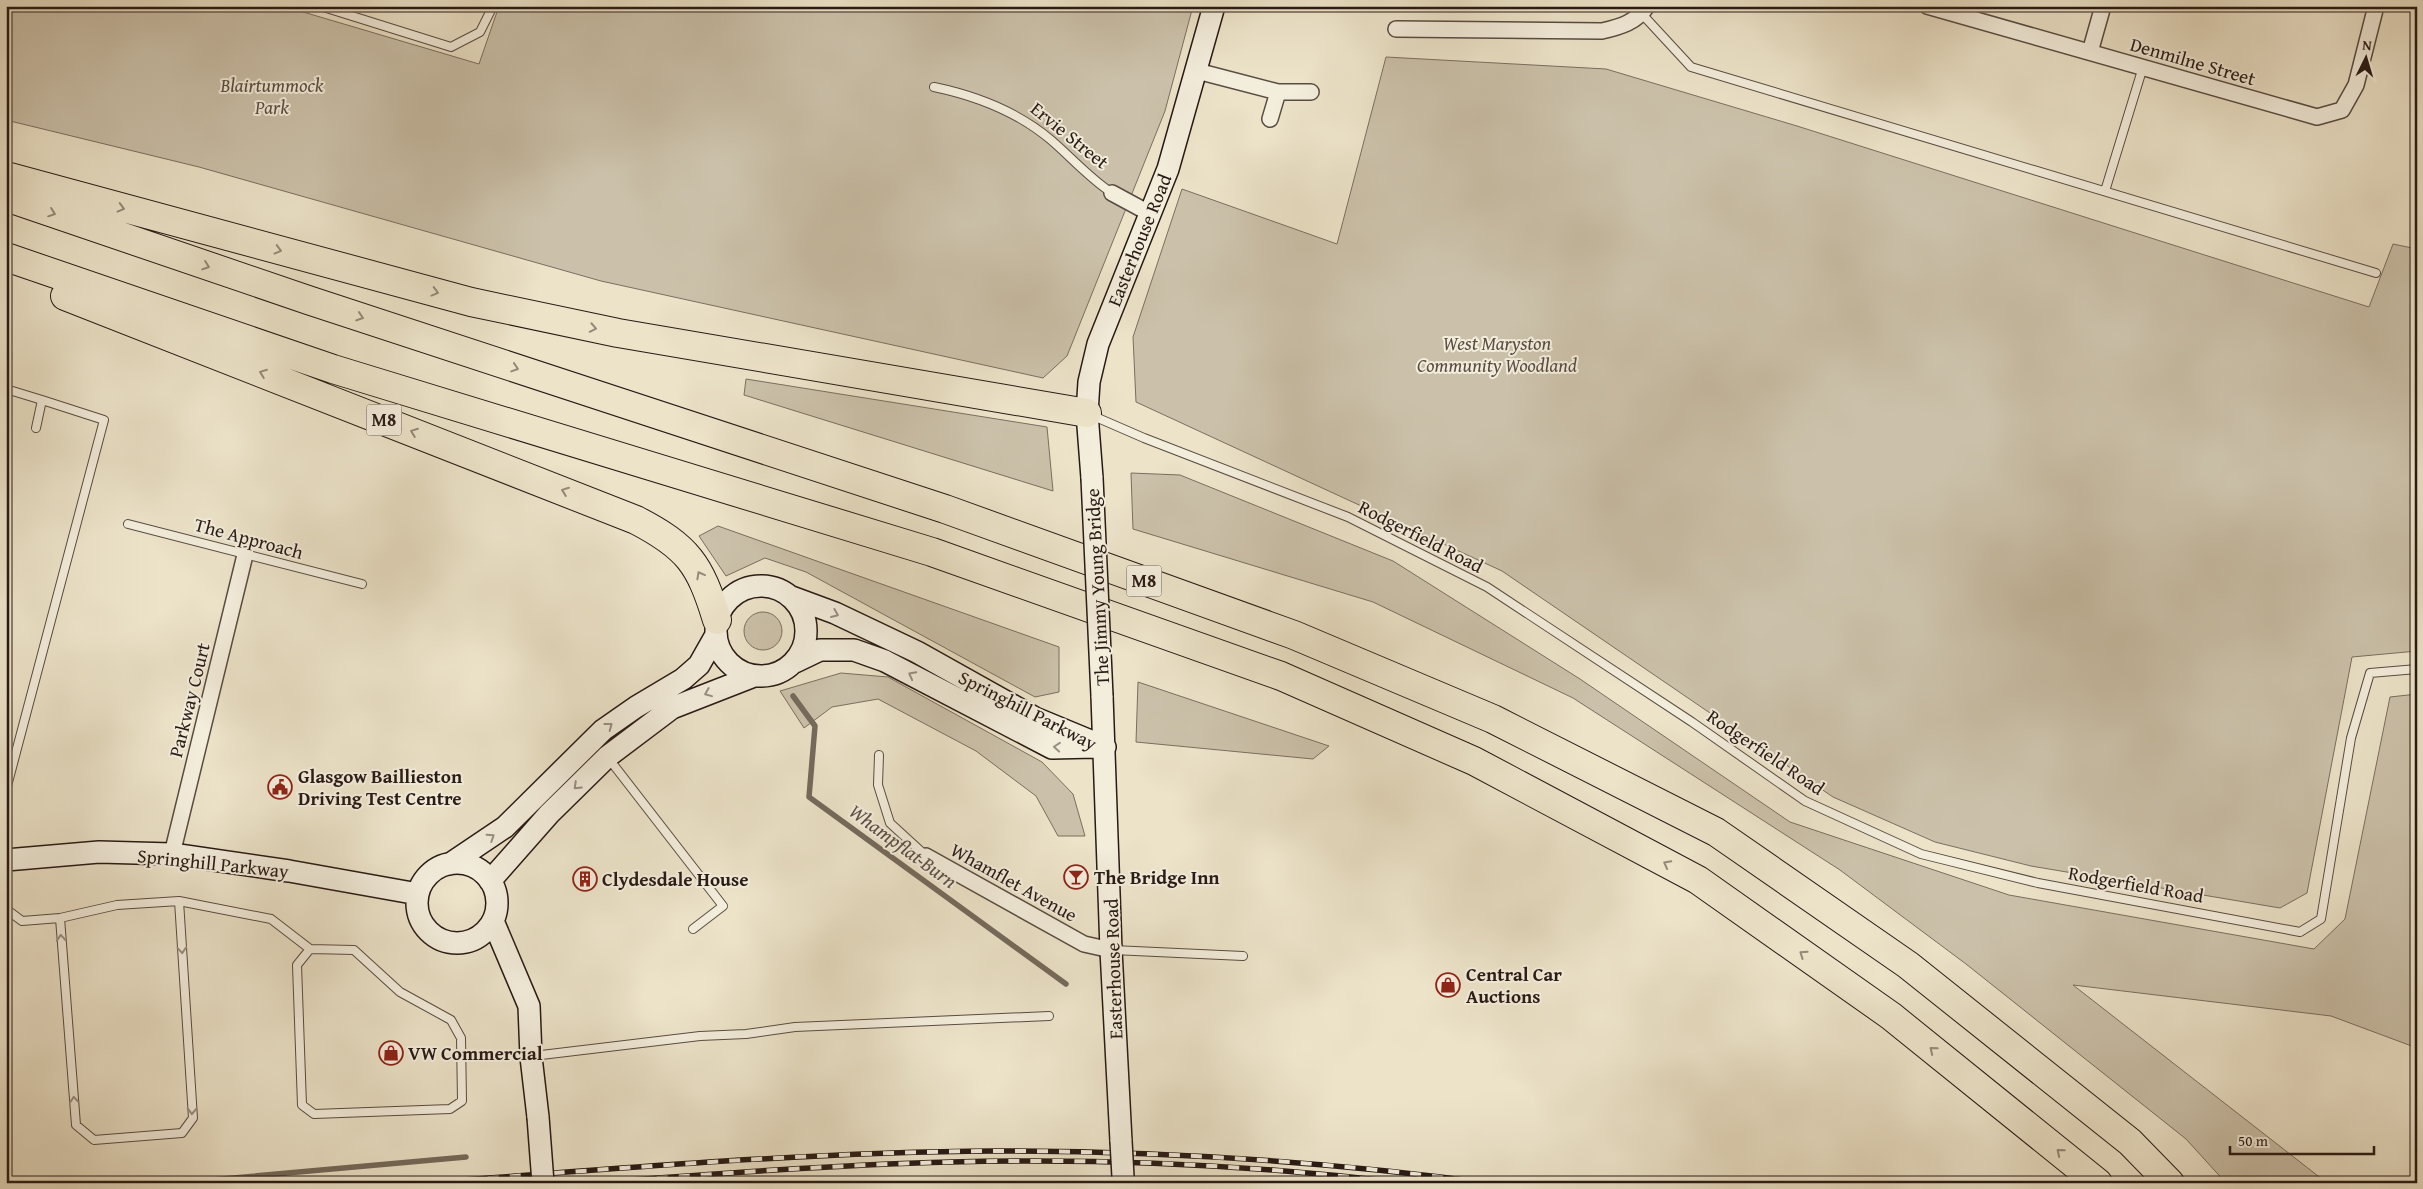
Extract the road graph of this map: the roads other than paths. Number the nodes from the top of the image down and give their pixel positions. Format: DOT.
graph roads {
  1 [pos="320,6"];
  2 [pos="493,6"];
  3 [pos="1214,6"];
  4 [pos="1928,6"];
  5 [pos="2103,6"];
  6 [pos="2376,6"];
  7 [pos="1645,10"];
  8 [pos="1396,29"];
  9 [pos="2090,52"];
  10 [pos="2144,67"];
  11 [pos="1197,71"];
  12 [pos="934,87"];
  13 [pos="1278,92"];
  14 [pos="1311,92"];
  15 [pos="1270,119"];
  16 [pos="6,176"];
  17 [pos="2105,191"];
  18 [pos="1112,193"];
  19 [pos="6,197"];
  20 [pos="1149,213"];
  21 [pos="6,257"];
  22 [pos="6,272"];
  23 [pos="2376,273"];
  24 [pos="6,389"];
  25 [pos="42,400"];
  26 [pos="1087,413"];
  27 [pos="36,428"];
  28 [pos="1092,478"];
  29 [pos="128,524"];
  30 [pos="245,555"];
  31 [pos="362,584"];
  32 [pos="789,596"];
  33 [pos="717,628"];
  34 [pos="795,662"];
  35 [pos="2417,669"];
  36 [pos="754,676"];
  37 [pos="1102,696"];
  38 [pos="1105,747"];
  39 [pos="879,756"];
  40 [pos="608,757"];
  41 [pos="6,790"];
  42 [pos="172,854"];
  43 [pos="926,856"];
  44 [pos="6,860"];
  45 [pos="450,864"];
  46 [pos="490,880"];
  47 [pos="418,894"];
  48 [pos="179,901"];
  49 [pos="6,908"];
  50 [pos="60,918"];
  51 [pos="493,921"];
  52 [pos="693,929"];
  53 [pos="310,949"];
  54 [pos="1111,950"];
  55 [pos="1242,956"];
  56 [pos="1048,1016"];
  57 [pos="531,1057"];
  58 [pos="1123,1180"];
  59 [pos="543,1183"];
  60 [pos="2098,1183"];
  61 [pos="2170,1183"];
  1 -- 2 [label="lane"];
  3 -- 11 [label="street, Easterhouse Road"];
  4 -- 9 [label="street, Denmilne Street"];
  5 -- 9 [label="street"];
  6 -- 10 [label="street, Denmilne Street"];
  7 -- 8 [label="street"];
  7 -- 17 [label="lane"];
  9 -- 10 [label="street, Denmilne Street"];
  10 -- 17 [label="lane"];
  11 -- 13 [label="street"];
  11 -- 20 [label="street, Easterhouse Road"];
  12 -- 18 [label="lane, Ervie Street"];
  13 -- 14 [label="street"];
  13 -- 15 [label="street"];
  16 -- 26 [label="highway, one-way"];
  17 -- 23 [label="lane"];
  18 -- 20 [label="street, Ervie Street"];
  19 -- 61 [label="highway, M8, one-way"];
  20 -- 26 [label="street, Easterhouse Road"];
  60 -- 21 [label="highway, M8, one-way"];
  33 -- 22 [label="highway, M8, one-way"];
  24 -- 25 [label="lane"];
  25 -- 27 [label="lane"];
  25 -- 41 [label="lane"];
  26 -- 28 [label="street, Easterhouse Road"];
  26 -- 35 [label="lane, Rodgerfield Road"];
  28 -- 37 [label="street, The Jimmy Young Bridge, bridge"];
  29 -- 30 [label="lane, The Approach"];
  30 -- 31 [label="lane, The Approach"];
  30 -- 42 [label="street, Parkway Court"];
  32 -- 33 [label="street, Springhill Parkway"];
  32 -- 34 [label="street"];
  32 -- 38 [label="street, Springhill Parkway, one-way"];
  33 -- 36 [label="street"];
  45 -- 33 [label="street, Springhill Parkway, one-way"];
  34 -- 36 [label="street, Springhill Parkway"];
  38 -- 34 [label="street, Springhill Parkway, one-way"];
  36 -- 40 [label="street, Springhill Parkway, one-way"];
  37 -- 38 [label="street, Easterhouse Road"];
  38 -- 54 [label="street, Easterhouse Road"];
  39 -- 43 [label="lane"];
  40 -- 46 [label="street, Springhill Parkway, one-way"];
  40 -- 52 [label="lane"];
  42 -- 44 [label="street, Springhill Parkway"];
  42 -- 47 [label="street, Springhill Parkway"];
  43 -- 54 [label="street, Whamflet Avenue"];
  45 -- 46 [label="street"];
  45 -- 47 [label="street"];
  46 -- 51 [label="street"];
  47 -- 51 [label="street"];
  48 -- 50 [label="lane"];
  48 -- 50 [label="lane, one-way"];
  48 -- 53 [label="lane"];
  49 -- 50 [label="lane"];
  51 -- 57 [label="street"];
  53 -- 53 [label="lane"];
  54 -- 55 [label="lane"];
  54 -- 58 [label="street, Easterhouse Road, bridge"];
  56 -- 57 [label="lane"];
  57 -- 59 [label="street, bridge"];
}
